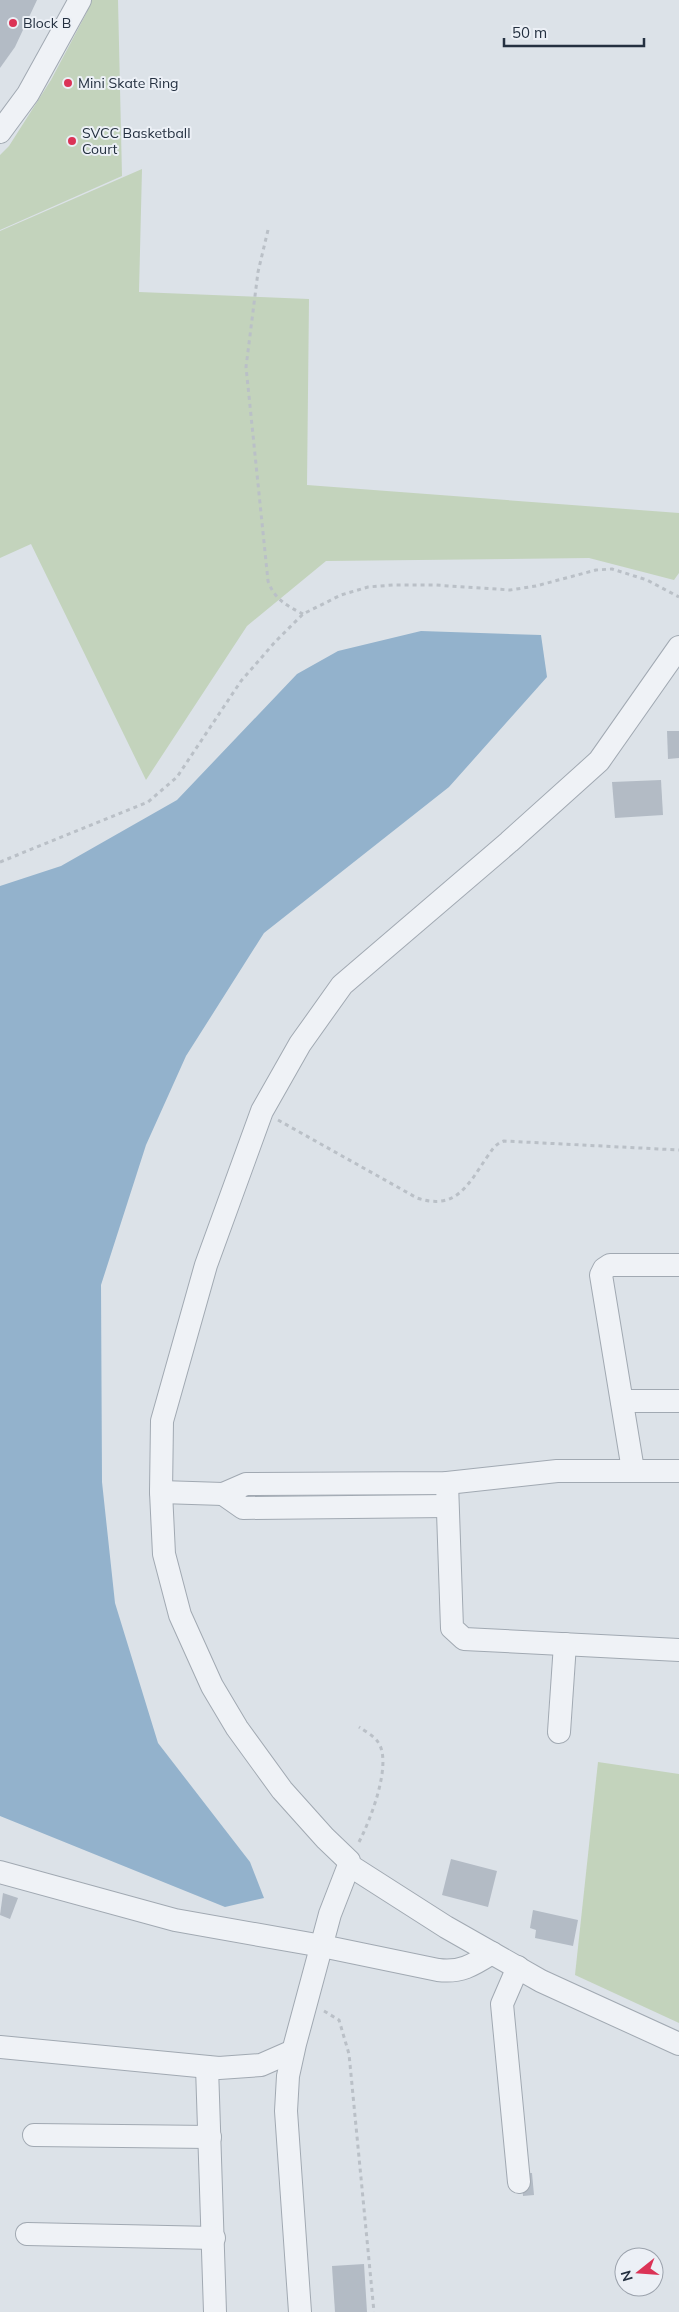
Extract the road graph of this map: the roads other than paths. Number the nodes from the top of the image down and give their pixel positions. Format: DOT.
graph roads {
  1 [pos="80,0"];
  2 [pos="0,132"];
  3 [pos="679,647"];
  4 [pos="679,1265"];
  5 [pos="622,1401"];
  6 [pos="679,1401"];
  7 [pos="633,1470"];
  8 [pos="679,1471"];
  9 [pos="447,1483"];
  10 [pos="161,1492"];
  11 [pos="223,1494"];
  12 [pos="447,1506"];
  13 [pos="565,1644"];
  14 [pos="679,1650"];
  15 [pos="559,1732"];
  16 [pos="349,1863"];
  17 [pos="0,1872"];
  18 [pos="322,1946"];
  19 [pos="492,1953"];
  20 [pos="518,1967"];
  21 [pos="679,2044"];
  22 [pos="0,2047"];
  23 [pos="293,2050"];
  24 [pos="207,2068"];
  25 [pos="34,2135"];
  26 [pos="210,2137"];
  27 [pos="518,2182"];
  28 [pos="27,2234"];
  29 [pos="214,2238"];
  30 [pos="215,2312"];
  31 [pos="300,2312"];
  1 -- 2 [label="street"];
  3 -- 10 [label="street"];
  4 -- 5 [label="street"];
  5 -- 6 [label="street"];
  5 -- 7 [label="street"];
  7 -- 8 [label="street"];
  7 -- 9 [label="street"];
  9 -- 11 [label="street"];
  9 -- 12 [label="street"];
  10 -- 11 [label="street"];
  10 -- 16 [label="street"];
  11 -- 12 [label="street"];
  12 -- 13 [label="street"];
  13 -- 14 [label="street"];
  13 -- 15 [label="street"];
  16 -- 18 [label="street"];
  16 -- 19 [label="street"];
  17 -- 18 [label="street"];
  18 -- 19 [label="street"];
  18 -- 23 [label="street"];
  19 -- 20 [label="street"];
  20 -- 21 [label="street"];
  20 -- 27 [label="street"];
  22 -- 24 [label="street"];
  23 -- 24 [label="street"];
  23 -- 31 [label="street"];
  24 -- 26 [label="street"];
  25 -- 26 [label="street"];
  26 -- 29 [label="street"];
  28 -- 29 [label="street"];
  29 -- 30 [label="street"];
}
